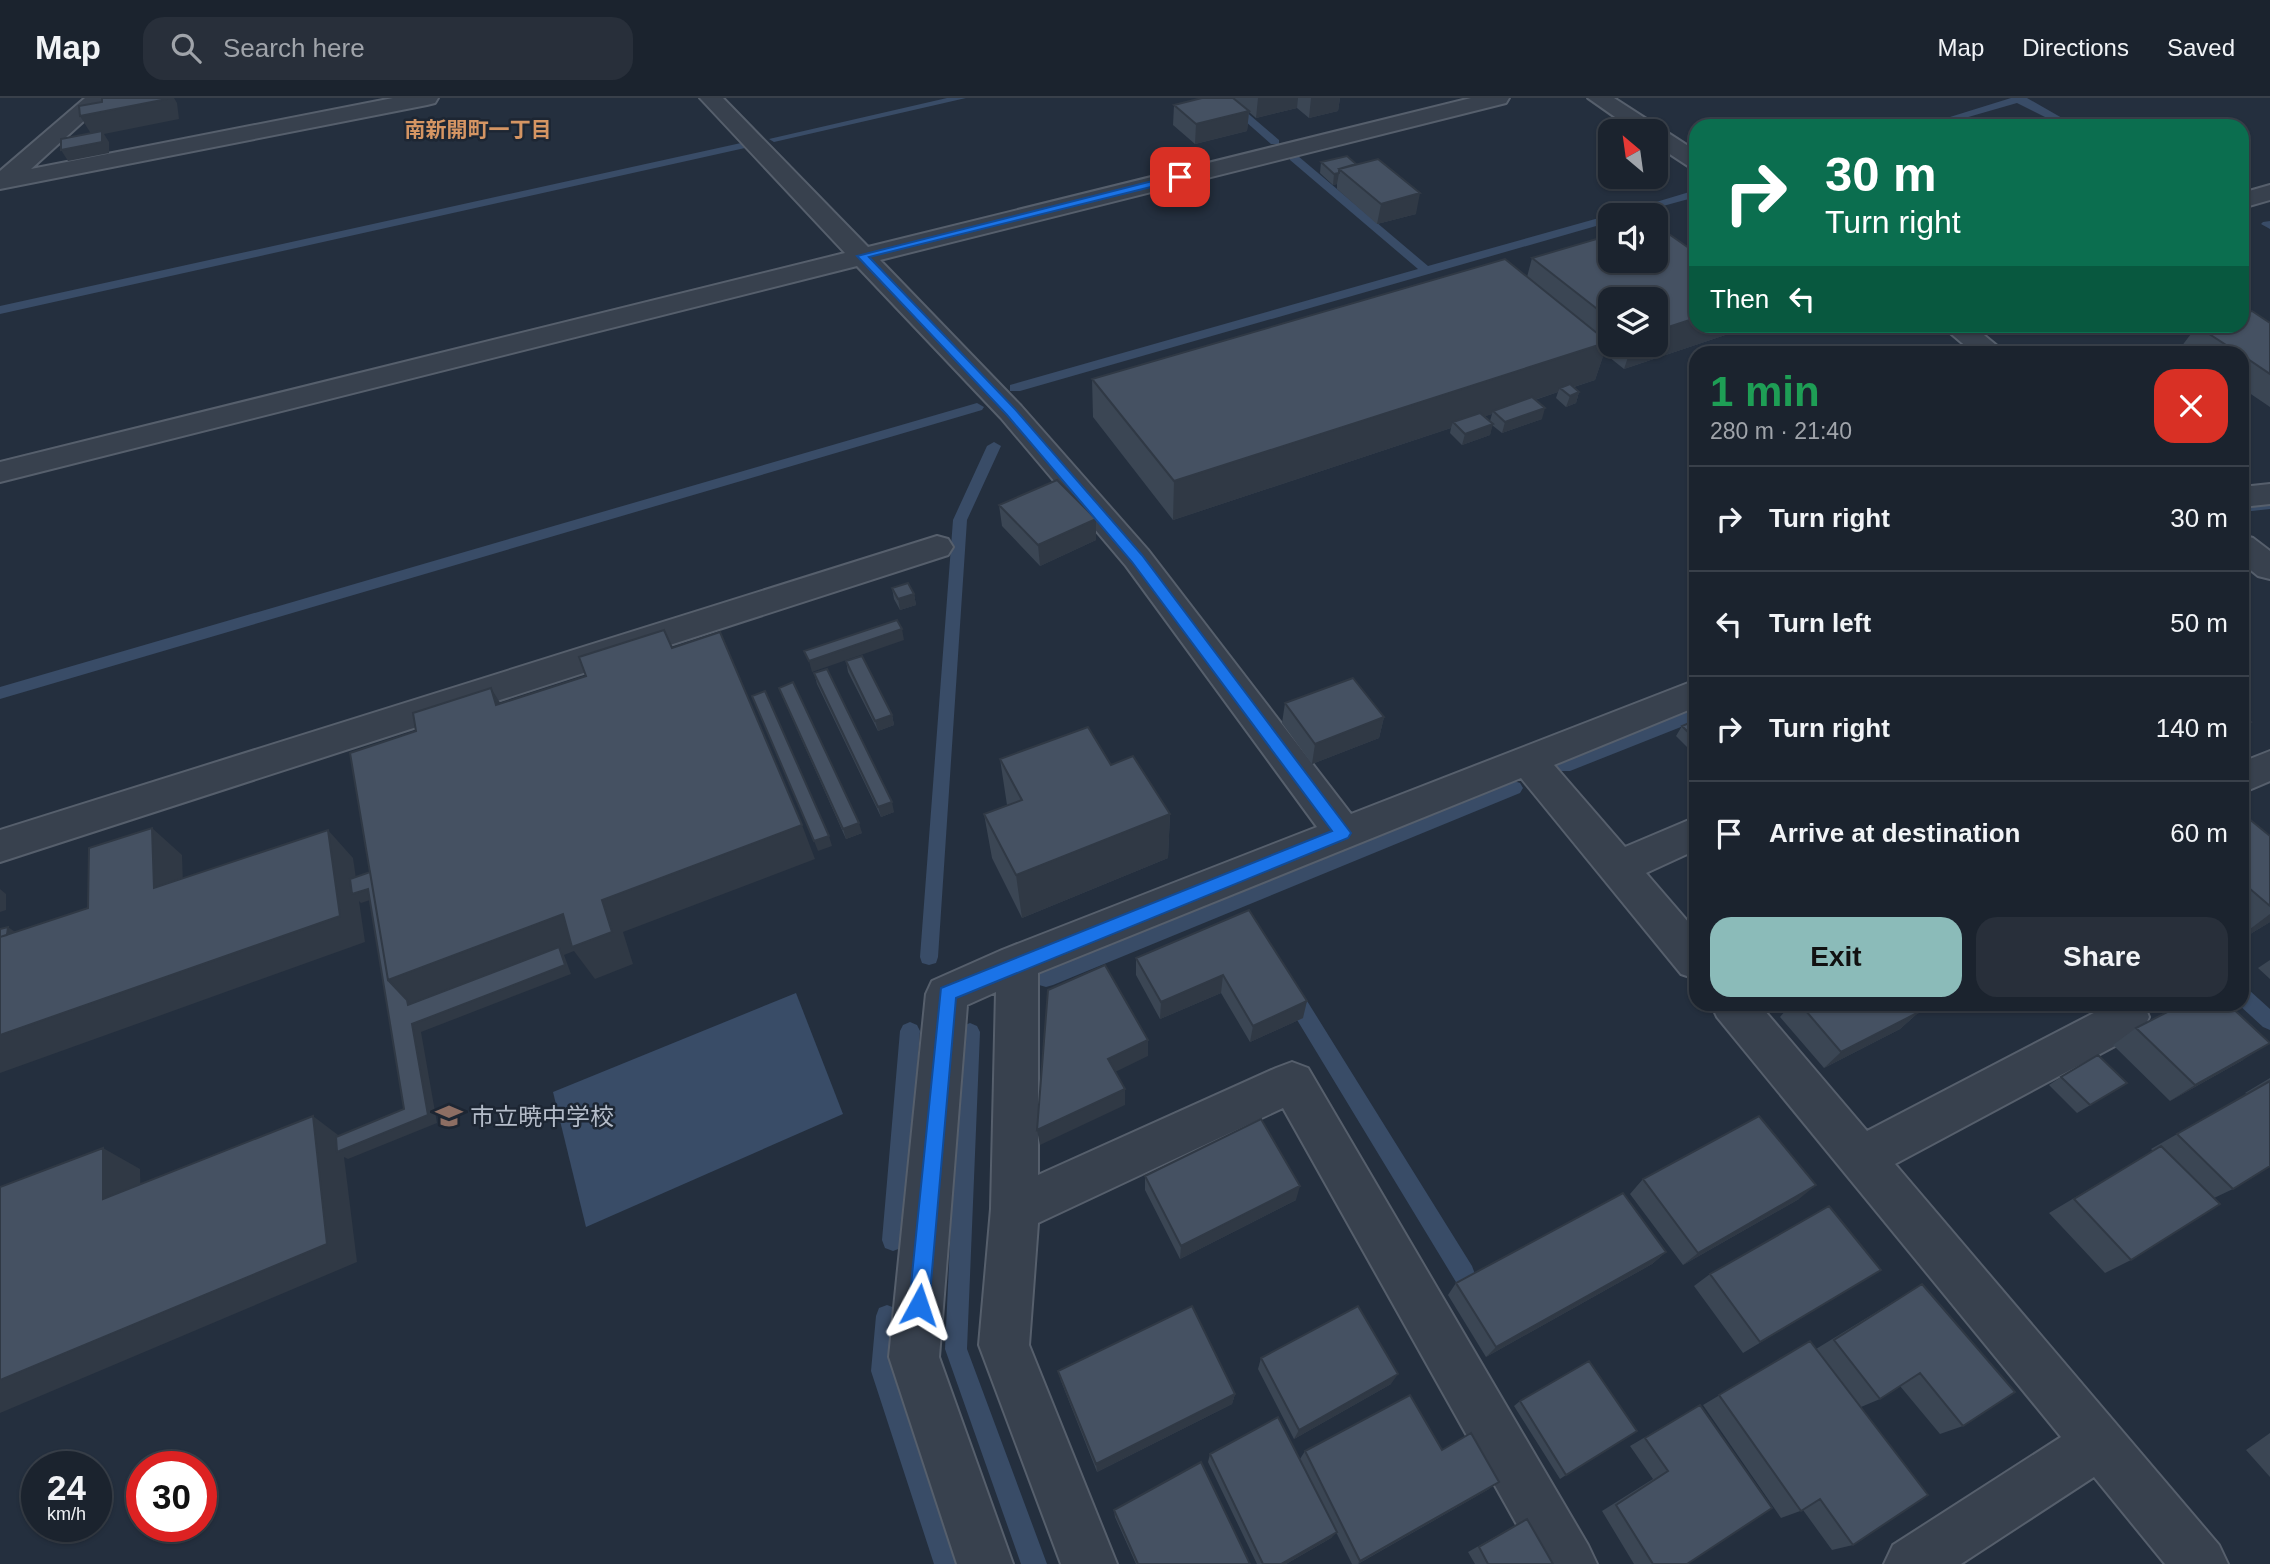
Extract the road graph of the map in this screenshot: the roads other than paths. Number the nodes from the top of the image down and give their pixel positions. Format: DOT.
graph roads {
  1 [pos="98,98"];
  2 [pos="427,98"];
  3 [pos="712,98"];
  4 [pos="1498,98"];
  5 [pos="1599,98"];
  6 [pos="1631,119"];
  7 [pos="1668,143"];
  8 [pos="1689,156"];
  9 [pos="1,182"];
  10 [pos="2270,192"];
  11 [pos="2249,199"];
  12 [pos="862,256"];
  13 [pos="1965,333"];
  14 [pos="1982,346"];
  15 [pos="0,472"];
  16 [pos="2270,494"];
  17 [pos="2249,496"];
  18 [pos="937,547"];
  19 [pos="2249,552"];
  20 [pos="2270,568"];
  21 [pos="1689,696"];
  22 [pos="1528,760"];
  23 [pos="2270,765"];
  24 [pos="2249,775"];
  25 [pos="1343,833"];
  26 [pos="1689,836"];
  27 [pos="0,846"];
  28 [pos="1618,868"];
  29 [pos="1689,953"];
  30 [pos="1017,963"];
  31 [pos="1738,1011"];
  32 [pos="2127,1017"];
  33 [pos="1861,1158"];
  34 [pos="1015,1209"];
  35 [pos="2099,1443"];
  36 [pos="985,1564"];
  37 [pos="1088,1564"];
  38 [pos="1569,1564"];
  39 [pos="1912,1564"];
  40 [pos="2200,1564"];
  1 -- 9 [label="street"];
  2 -- 9 [label="street"];
  3 -- 12 [label="street"];
  4 -- 12 [label="street"];
  5 -- 6 [label="street"];
  7 -- 8 [label="street"];
  10 -- 11 [label="street"];
  12 -- 15 [label="street"];
  12 -- 25 [label="street"];
  13 -- 14 [label="street"];
  16 -- 17 [label="street"];
  18 -- 27 [label="street"];
  19 -- 20 [label="street"];
  21 -- 22 [label="street"];
  22 -- 25 [label="street"];
  22 -- 28 [label="street"];
  23 -- 24 [label="street"];
  25 -- 30 [label="street"];
  26 -- 28 [label="street"];
  28 -- 29 [label="street"];
  30 -- 34 [label="street"];
  30 -- 36 [label="street"];
  31 -- 33 [label="street"];
  32 -- 33 [label="street"];
  33 -- 35 [label="street"];
  34 -- 37 [label="street"];
  34 -- 38 [label="street"];
  35 -- 39 [label="street"];
  35 -- 40 [label="street"];
}
